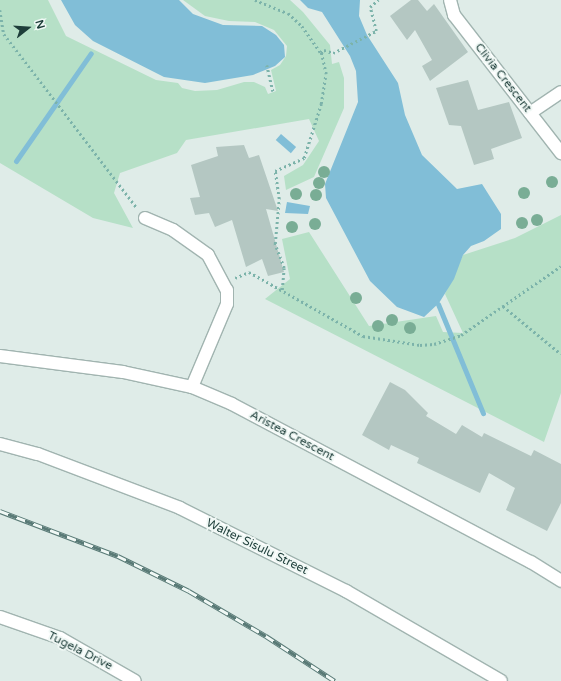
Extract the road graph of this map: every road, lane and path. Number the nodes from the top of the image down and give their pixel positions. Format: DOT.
graph roads {
  1 [pos="255,0"];
  2 [pos="378,0"];
  3 [pos="450,0"];
  4 [pos="0,10"];
  5 [pos="321,53"];
  6 [pos="267,65"];
  7 [pos="273,91"];
  8 [pos="561,92"];
  9 [pos="530,113"];
  10 [pos="561,153"];
  11 [pos="145,218"];
  12 [pos="561,266"];
  13 [pos="249,272"];
  14 [pos="282,290"];
  15 [pos="503,306"];
  16 [pos="561,354"];
  17 [pos="0,356"];
  18 [pos="192,386"];
  19 [pos="0,444"];
  20 [pos="561,582"];
  21 [pos="0,617"];
  22 [pos="136,681"];
  23 [pos="500,681"];
  1 -- 5 [label="path"];
  2 -- 5 [label="path"];
  3 -- 9 [label="street, Clivia Crescent"];
  4 -- 11 [label="path"];
  5 -- 14 [label="path"];
  6 -- 7 [label="path"];
  8 -- 9 [label="street"];
  9 -- 10 [label="street, Clivia Crescent"];
  11 -- 18 [label="street"];
  12 -- 15 [label="path"];
  13 -- 14 [label="path"];
  14 -- 15 [label="path"];
  15 -- 16 [label="path"];
  17 -- 18 [label="street, Aristea Crescent"];
  18 -- 20 [label="street, Aristea Crescent"];
  19 -- 23 [label="street, Walter Sisulu Street"];
  21 -- 22 [label="street, Tugela Drive"];
}
